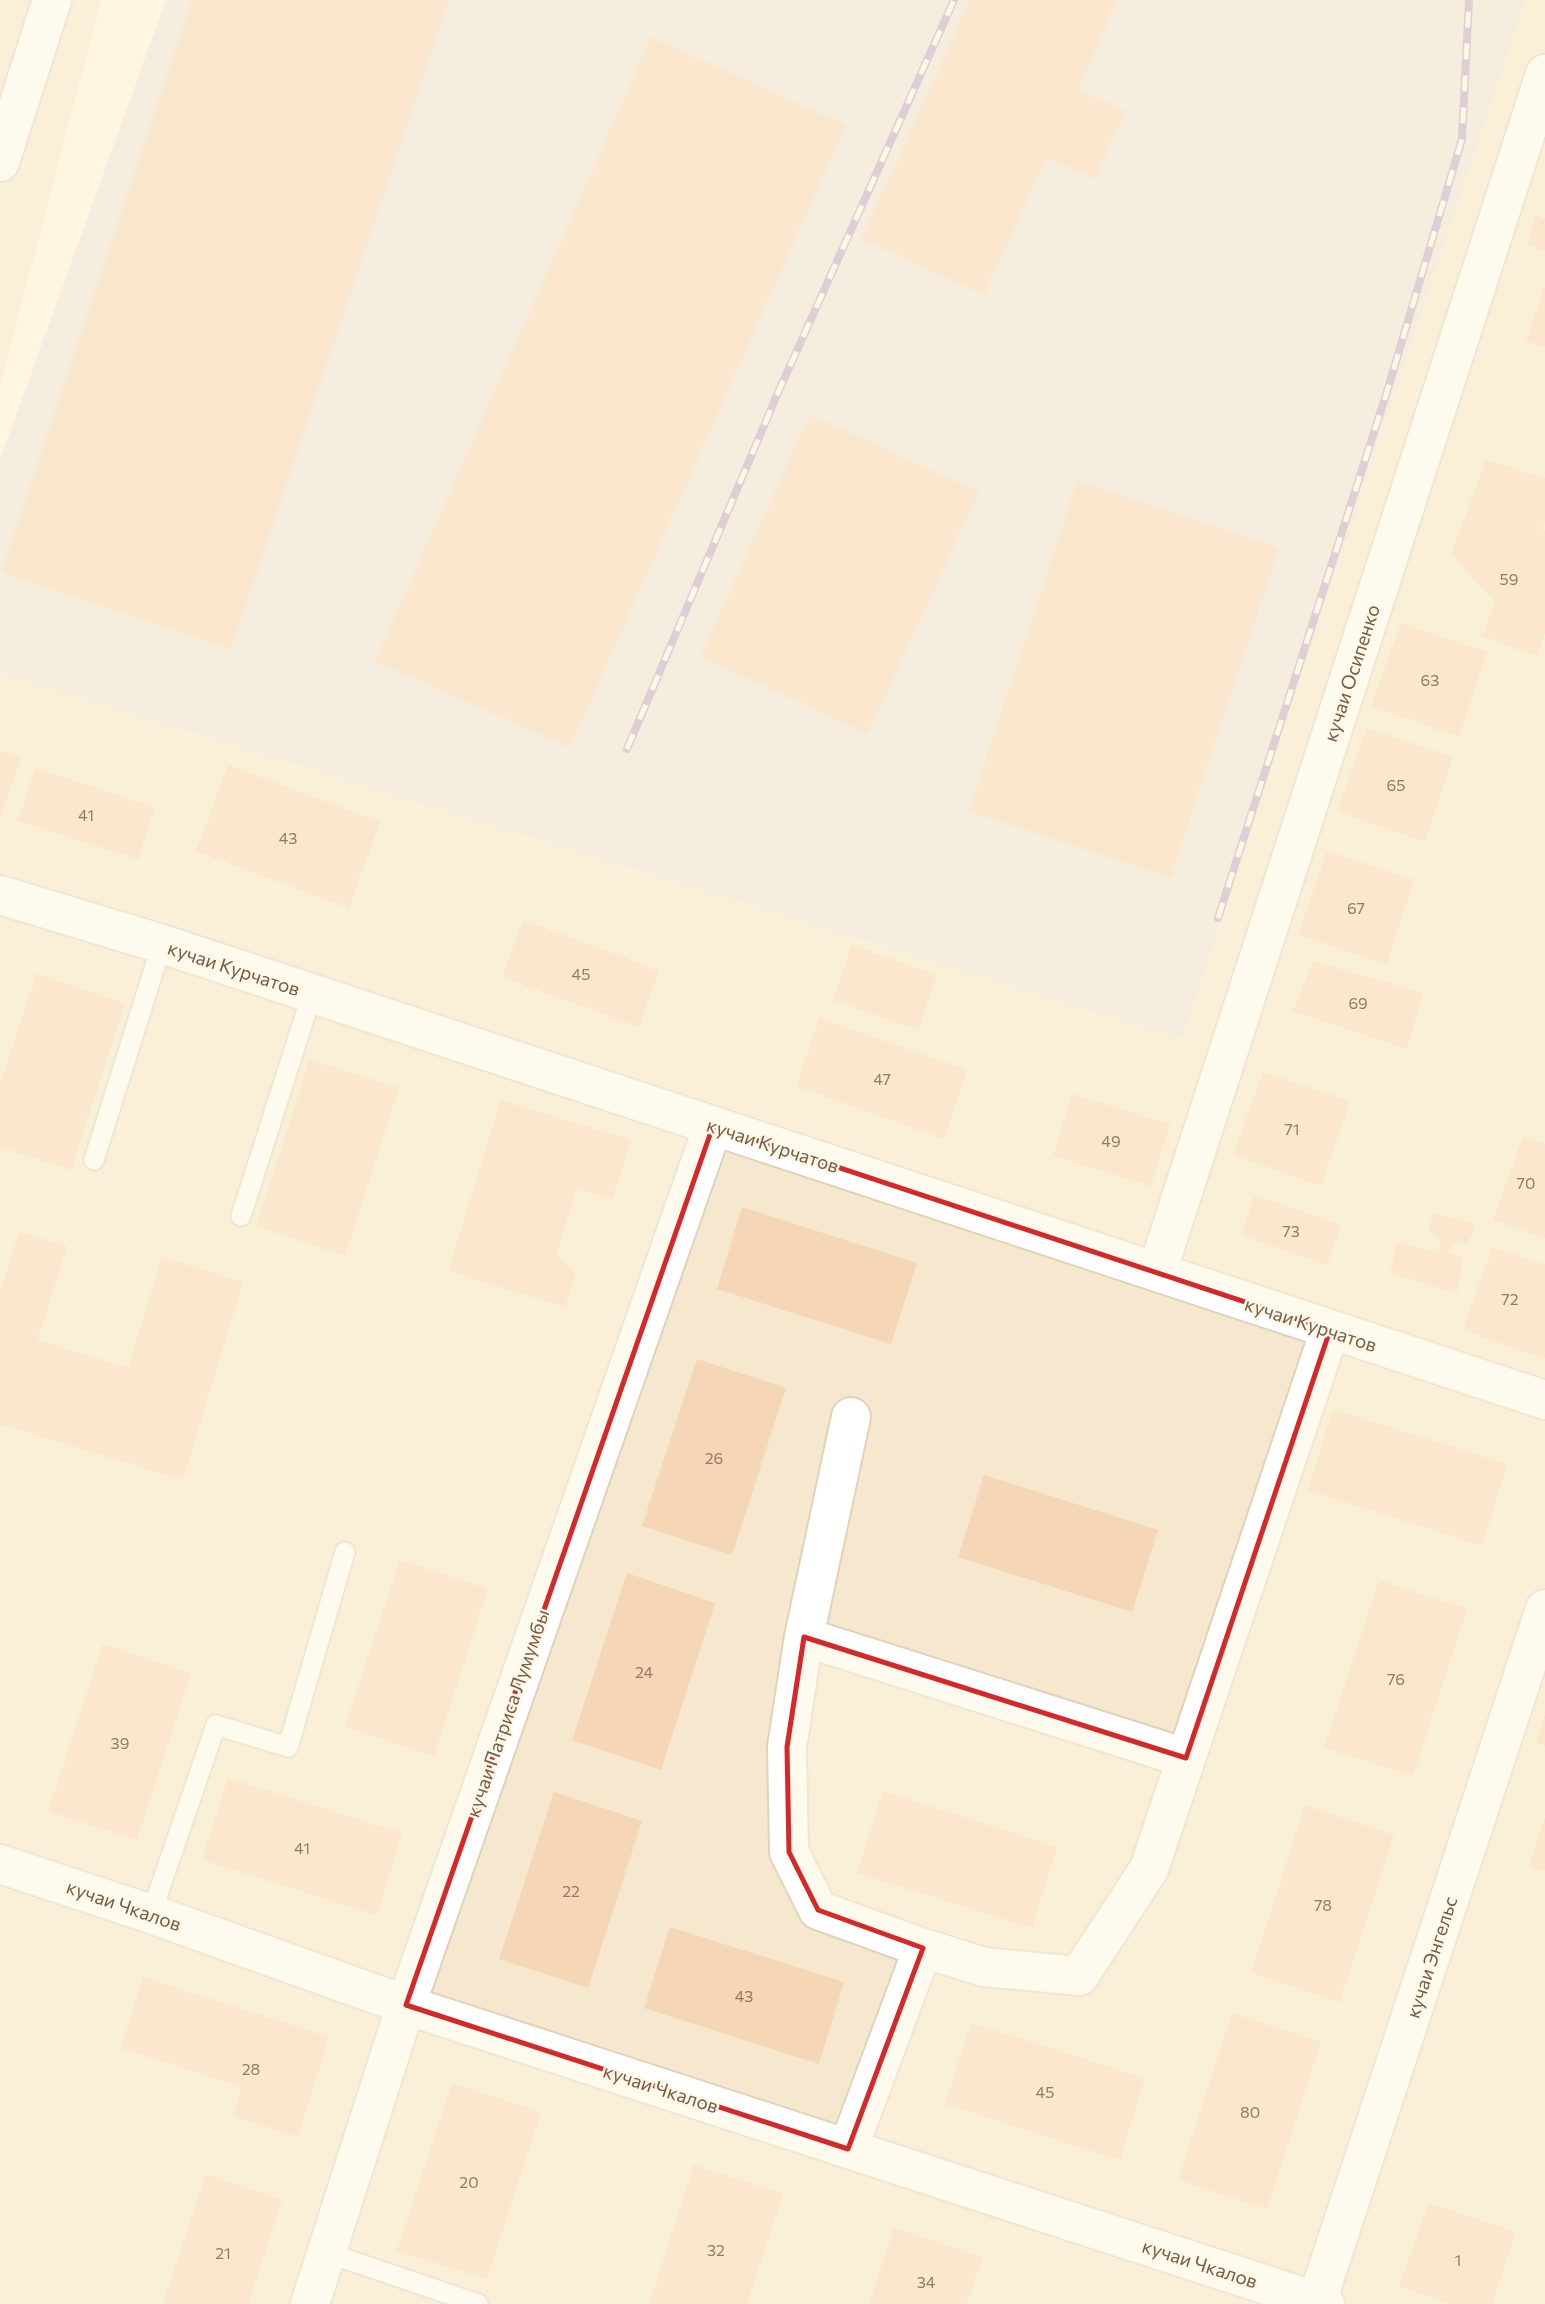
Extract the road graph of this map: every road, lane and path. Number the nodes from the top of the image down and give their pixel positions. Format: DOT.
graph roads {
  1 [pos="52,0"];
  2 [pos="1545,74"];
  3 [pos="0,162"];
  4 [pos="0,895"];
  5 [pos="162,944"];
  6 [pos="313,994"];
  7 [pos="713,1125"];
  8 [pos="94,1160"];
  9 [pos="242,1216"];
  10 [pos="1157,1272"];
  11 [pos="1330,1330"];
  12 [pos="1545,1400"];
  13 [pos="850,1417"];
  14 [pos="345,1552"];
  15 [pos="1545,1609"];
  16 [pos="804,1637"];
  17 [pos="1186,1758"];
  18 [pos="0,1864"];
  19 [pos="151,1914"];
  20 [pos="923,1948"];
  21 [pos="405,2005"];
  22 [pos="848,2149"];
  23 [pos="328,2253"];
  24 [pos="1319,2303"];
  25 [pos="310,2304"];
  26 [pos="478,2304"];
  1 -- 3 [label="street"];
  2 -- 10 [label="street, кучаи Осипенко"];
  4 -- 5 [label="street, кучаи Курчатов"];
  5 -- 6 [label="street, кучаи Курчатов"];
  5 -- 8 [label="lane"];
  6 -- 7 [label="street, кучаи Курчатов"];
  6 -- 9 [label="lane"];
  7 -- 10 [label="street, кучаи Курчатов"];
  7 -- 21 [label="street, кучаи Патриса Лумумбы"];
  10 -- 11 [label="street, кучаи Курчатов"];
  11 -- 12 [label="street, кучаи Курчатов"];
  11 -- 17 [label="street"];
  13 -- 16 [label="street"];
  14 -- 19 [label="lane"];
  15 -- 24 [label="street, кучаи Энгельс"];
  16 -- 17 [label="street"];
  16 -- 20 [label="street"];
  17 -- 20 [label="street"];
  18 -- 19 [label="street, кучаи Чкалов"];
  19 -- 21 [label="street, кучаи Чкалов"];
  20 -- 22 [label="street"];
  21 -- 22 [label="street, кучаи Чкалов"];
  21 -- 23 [label="street, кучаи Патриса Лумумбы"];
  22 -- 24 [label="street, кучаи Чкалов"];
  23 -- 25 [label="street, кучаи Патриса Лумумбы"];
  23 -- 26 [label="lane"];
}
